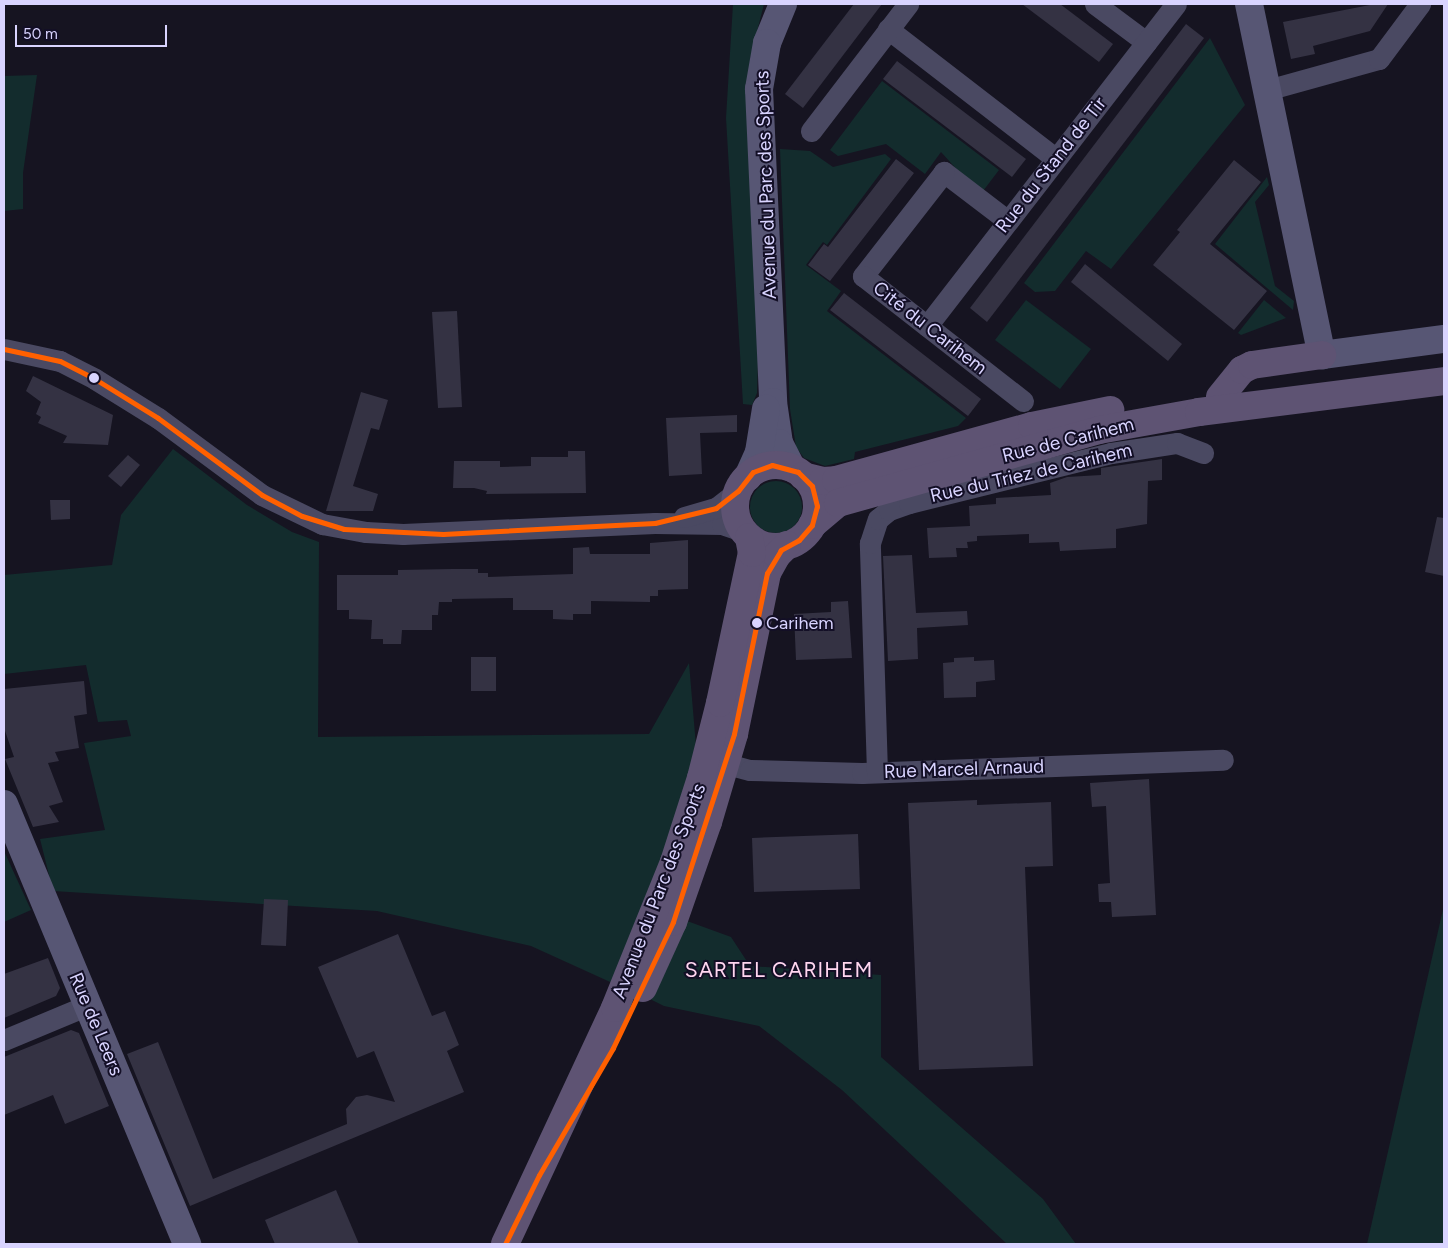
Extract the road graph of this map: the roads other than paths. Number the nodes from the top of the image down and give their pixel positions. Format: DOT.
graph roads {
  1 [pos="783,4"];
  2 [pos="908,4"];
  3 [pos="1096,4"];
  4 [pos="1176,4"];
  5 [pos="1248,4"];
  6 [pos="1420,4"];
  7 [pos="888,29"];
  8 [pos="1146,42"];
  9 [pos="1267,90"];
  10 [pos="811,131"];
  11 [pos="1056,159"];
  12 [pos="1008,222"];
  13 [pos="927,326"];
  14 [pos="1444,339"];
  15 [pos="4,349"];
  16 [pos="1322,354"];
  17 [pos="1444,369"];
  18 [pos="771,370"];
  19 [pos="1444,381"];
  20 [pos="1403,385"];
  21 [pos="1332,388"];
  22 [pos="1220,397"];
  23 [pos="1444,400"];
  24 [pos="1024,401"];
  25 [pos="1203,453"];
  26 [pos="798,472"];
  27 [pos="743,484"];
  28 [pos="655,523"];
  29 [pos="812,525"];
  30 [pos="747,534"];
  31 [pos="787,545"];
  32 [pos="1223,760"];
  33 [pos="716,761"];
  34 [pos="877,772"];
  35 [pos="4,804"];
  36 [pos="10,837"];
  37 [pos="88,1005"];
  38 [pos="4,1040"];
  39 [pos="187,1244"];
  40 [pos="505,1244"];
  1 -- 18 [label="street, Avenue du Parc des Sports"];
  2 -- 7 [label="street"];
  3 -- 8 [label="street"];
  4 -- 8 [label="street, Rue du Stand de Tir"];
  5 -- 9 [label="street"];
  6 -- 9 [label="street"];
  7 -- 10 [label="street"];
  7 -- 11 [label="street"];
  8 -- 11 [label="street, Rue du Stand de Tir"];
  9 -- 16 [label="street"];
  11 -- 12 [label="street, Rue du Stand de Tir"];
  12 -- 13 [label="street, Rue du Stand de Tir"];
  12 -- 13 [label="street, Cité du Carihem"];
  13 -- 24 [label="street, Cité du Carihem"];
  14 -- 16 [label="street"];
  15 -- 28 [label="street"];
  16 -- 22 [label="main road"];
  17 -- 21 [label="main road"];
  18 -- 26 [label="street, Avenue du Parc des Sports"];
  18 -- 27 [label="street, Avenue du Parc des Sports"];
  19 -- 20 [label="main road"];
  20 -- 21 [label="main road"];
  20 -- 23 [label="main road"];
  21 -- 22 [label="main road, Rue de Carihem"];
  21 -- 29 [label="main road, Rue de Carihem"];
  22 -- 26 [label="main road, Rue de Carihem"];
  25 -- 34 [label="street, Rue du Triez de Carihem"];
  26 -- 27 [label="main road"];
  26 -- 29 [label="main road"];
  27 -- 28 [label="street"];
  27 -- 30 [label="main road"];
  28 -- 30 [label="street"];
  29 -- 31 [label="main road"];
  30 -- 31 [label="main road"];
  30 -- 33 [label="main road, Avenue du Parc des Sports"];
  31 -- 33 [label="main road, Avenue du Parc des Sports"];
  32 -- 34 [label="street, Rue Marcel Arnaud"];
  33 -- 34 [label="street, Rue Marcel Arnaud"];
  33 -- 40 [label="main road, Avenue du Parc des Sports"];
  35 -- 36 [label="street, Rue de Leers"];
  36 -- 37 [label="street, Rue de Leers"];
  37 -- 38 [label="street"];
  37 -- 39 [label="street, Rue de Leers"];
}
